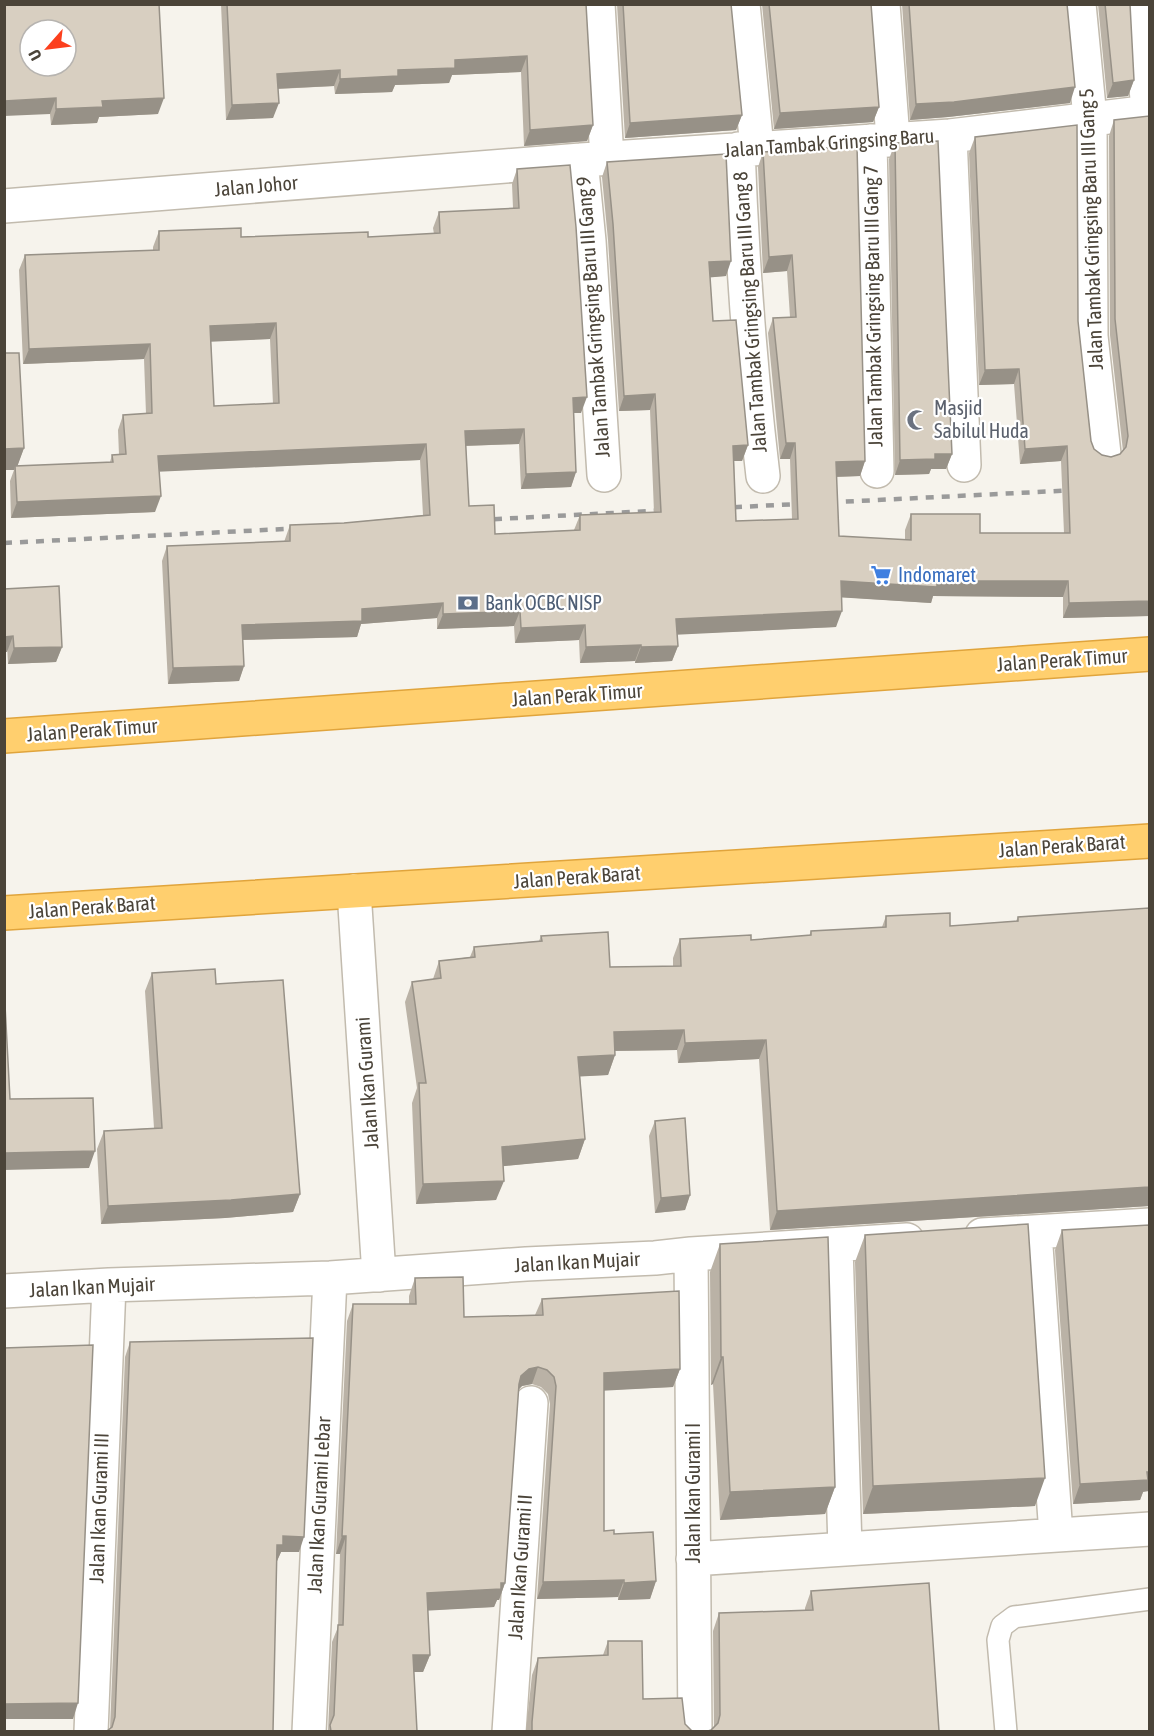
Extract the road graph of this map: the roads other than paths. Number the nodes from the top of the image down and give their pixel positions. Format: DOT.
graph roads {
  1 [pos="598,4"];
  2 [pos="743,4"];
  3 [pos="883,4"];
  4 [pos="1079,4"];
  5 [pos="1142,4"];
  6 [pos="1149,112"];
  7 [pos="1090,118"];
  8 [pos="950,136"];
  9 [pos="881,140"];
  10 [pos="748,148"];
  11 [pos="594,159"];
  12 [pos="508,166"];
  13 [pos="4,206"];
  14 [pos="1104,454"];
  15 [pos="964,465"];
  16 [pos="877,471"];
  17 [pos="604,475"];
  18 [pos="763,476"];
  19 [pos="1149,654"];
  20 [pos="4,736"];
  21 [pos="1149,841"];
  22 [pos="354,891"];
  23 [pos="4,913"];
  24 [pos="1149,1226"];
  25 [pos="1035,1232"];
  26 [pos="836,1245"];
  27 [pos="691,1254"];
  28 [pos="379,1275"];
  29 [pos="330,1278"];
  30 [pos="109,1285"];
  31 [pos="4,1291"];
  32 [pos="531,1403"];
  33 [pos="1149,1529"];
  34 [pos="1056,1535"];
  35 [pos="845,1549"];
  36 [pos="693,1559"];
  37 [pos="1149,1599"];
  38 [pos="91,1731"];
  39 [pos="309,1731"];
  40 [pos="509,1731"];
  41 [pos="696,1731"];
  42 [pos="1006,1731"];
  1 -- 11 [label="street"];
  2 -- 10 [label="street"];
  3 -- 9 [label="street, Jalan Tambak Gringsing Baru III Gang 7"];
  4 -- 7 [label="street, Jalan Tambak Gringsing Baru III Gang 5"];
  5 -- 6 [label="street"];
  6 -- 7 [label="street, Jalan Tambak Gringsing Baru"];
  7 -- 8 [label="street, Jalan Tambak Gringsing Baru"];
  7 -- 14 [label="street, Jalan Tambak Gringsing Baru III Gang 5"];
  8 -- 9 [label="street, Jalan Tambak Gringsing Baru"];
  8 -- 15 [label="street"];
  9 -- 10 [label="street, Jalan Tambak Gringsing Baru"];
  9 -- 16 [label="street, Jalan Tambak Gringsing Baru III Gang 7"];
  10 -- 11 [label="street, Jalan Tambak Gringsing Baru"];
  10 -- 18 [label="street, Jalan Tambak Gringsing Baru III Gang 8"];
  11 -- 12 [label="street, Jalan Tambak Gringsing Baru"];
  11 -- 17 [label="street, Jalan Tambak Gringsing Baru III Gang 9"];
  12 -- 13 [label="street, Jalan Johor"];
  19 -- 20 [label="highway, Jalan Perak Timur"];
  21 -- 22 [label="highway, Jalan Perak Barat"];
  22 -- 23 [label="highway, Jalan Perak Barat"];
  22 -- 28 [label="street, Jalan Ikan Gurami"];
  24 -- 25 [label="street, Jalan Ikan Mujair"];
  25 -- 26 [label="street, Jalan Ikan Mujair"];
  25 -- 34 [label="street"];
  26 -- 27 [label="street, Jalan Ikan Mujair"];
  26 -- 35 [label="street"];
  27 -- 28 [label="street, Jalan Ikan Mujair"];
  27 -- 36 [label="street, Jalan Ikan Gurami I"];
  28 -- 29 [label="street, Jalan Ikan Mujair"];
  29 -- 30 [label="street, Jalan Ikan Mujair"];
  29 -- 39 [label="street, Jalan Ikan Gurami Lebar"];
  30 -- 31 [label="street, Jalan Ikan Mujair"];
  30 -- 38 [label="street, Jalan Ikan Gurami III"];
  32 -- 40 [label="street, Jalan Ikan Gurami II"];
  33 -- 34 [label="street"];
  34 -- 35 [label="street"];
  35 -- 36 [label="street"];
  36 -- 41 [label="street, Jalan Ikan Gurami I"];
  37 -- 42 [label="lane"];
}
